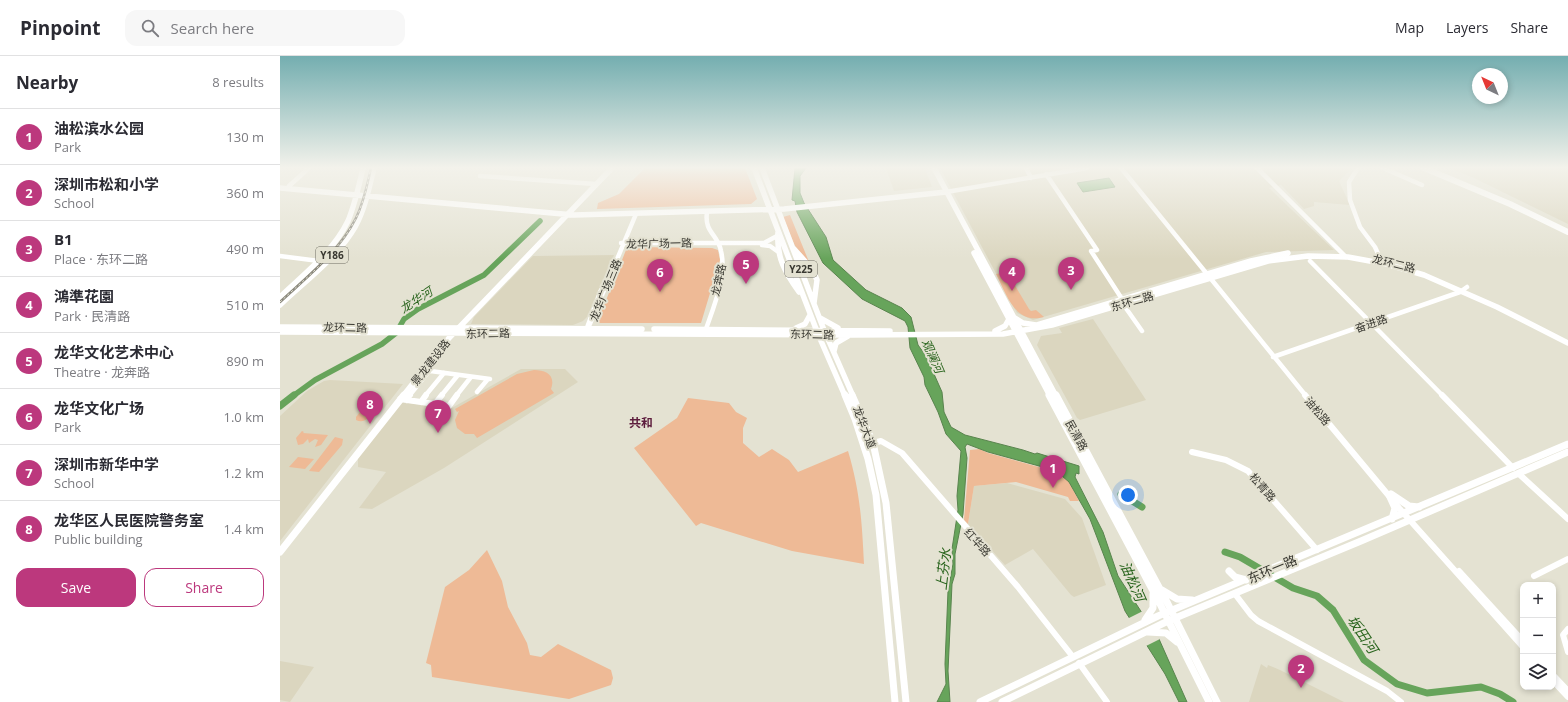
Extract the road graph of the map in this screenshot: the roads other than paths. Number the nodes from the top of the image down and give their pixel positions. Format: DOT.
graph roads {
  1 [pos="355,198"];
  2 [pos="366,198"];
  3 [pos="400,198"];
  4 [pos="581,198"];
  5 [pos="765,198"];
  6 [pos="766,198"];
  7 [pos="882,198"];
  8 [pos="947,198"];
  9 [pos="1063,198"];
  10 [pos="1147,198"];
  11 [pos="1286,198"];
  12 [pos="1351,198"];
  13 [pos="1496,198"];
  14 [pos="1502,198"];
  15 [pos="774,199"];
  16 [pos="791,207"];
  17 [pos="770,208"];
  18 [pos="777,208"];
  19 [pos="754,209"];
  20 [pos="707,212"];
  21 [pos="565,214"];
  22 [pos="635,214"];
  23 [pos="773,217"];
  24 [pos="780,217"];
  25 [pos="1568,228"];
  26 [pos="1568,232"];
  27 [pos="778,233"];
  28 [pos="623,244"];
  29 [pos="719,244"];
  30 [pos="792,246"];
  31 [pos="777,251"];
  32 [pos="1344,255"];
  33 [pos="280,256"];
  34 [pos="1311,258"];
  35 [pos="1380,258"];
  36 [pos="318,260"];
  37 [pos="1209,276"];
  38 [pos="1466,288"];
  39 [pos="280,297"];
  40 [pos="804,298"];
  41 [pos="1122,302"];
  42 [pos="814,304"];
  43 [pos="280,305"];
  44 [pos="810,315"];
  45 [pos="819,317"];
  46 [pos="466,318"];
  47 [pos="1011,319"];
  48 [pos="1370,323"];
  49 [pos="280,327"];
  50 [pos="1038,327"];
  51 [pos="706,329"];
  52 [pos="793,329"];
  53 [pos="384,330"];
  54 [pos="409,330"];
  55 [pos="586,330"];
  56 [pos="841,330"];
  57 [pos="453,331"];
  58 [pos="470,331"];
  59 [pos="995,331"];
  60 [pos="1017,331"];
  61 [pos="1142,331"];
  62 [pos="280,332"];
  63 [pos="817,332"];
  64 [pos="825,332"];
  65 [pos="904,332"];
  66 [pos="432,333"];
  67 [pos="923,333"];
  68 [pos="802,334"];
  69 [pos="1003,334"];
  70 [pos="852,335"];
  71 [pos="1568,338"];
  72 [pos="442,343"];
  73 [pos="1568,343"];
  74 [pos="1025,345"];
  75 [pos="823,346"];
  76 [pos="834,353"];
  77 [pos="1274,357"];
  78 [pos="426,371"];
  79 [pos="444,373"];
  80 [pos="458,375"];
  81 [pos="471,377"];
  82 [pos="477,392"];
  83 [pos="403,400"];
  84 [pos="421,402"];
  85 [pos="435,404"];
  86 [pos="873,443"];
  87 [pos="1568,444"];
  88 [pos="1192,452"];
  89 [pos="1568,452"];
  90 [pos="1513,468"];
  91 [pos="1519,474"];
  92 [pos="1390,496"];
  93 [pos="1421,507"];
  94 [pos="1405,513"];
  95 [pos="1392,519"];
  96 [pos="1568,519"];
  97 [pos="1411,520"];
  98 [pos="280,546"];
  99 [pos="1317,550"];
  100 [pos="280,552"];
  101 [pos="1568,559"];
  102 [pos="1229,571"];
  103 [pos="1534,576"];
  104 [pos="1250,578"];
  105 [pos="1155,587"];
  106 [pos="1235,594"];
  107 [pos="1200,599"];
  108 [pos="1170,616"];
  109 [pos="1149,618"];
  110 [pos="1156,629"];
  111 [pos="1568,629"];
  112 [pos="1520,638"];
  113 [pos="1520,644"];
  114 [pos="1181,647"];
  115 [pos="1568,652"];
  116 [pos="1076,660"];
  117 [pos="1556,678"];
  118 [pos="1556,683"];
  119 [pos="1568,692"];
  120 [pos="906,700"];
  121 [pos="895,702"];
  122 [pos="980,702"];
  123 [pos="1002,702"];
  124 [pos="1107,702"];
  125 [pos="1209,702"];
  126 [pos="1217,702"];
  127 [pos="1401,702"];
  1 -- 36 [label="main road, Y186"];
  2 -- 43 [label="main road, Y186"];
  3 -- 21 [label="main road"];
  4 -- 21 [label="main road, 景龙建设路"];
  5 -- 19 [label="main road"];
  6 -- 17 [label="main road, 龙华大道"];
  7 -- 16 [label="main road"];
  8 -- 47 [label="main road, 民清路"];
  9 -- 41 [label="street"];
  10 -- 37 [label="street, 油松路"];
  11 -- 32 [label="street"];
  12 -- 35 [label="street"];
  13 -- 26 [label="highway"];
  14 -- 25 [label="highway"];
  15 -- 16 [label="main road"];
  15 -- 18 [label="main road, 龙华大道"];
  16 -- 18 [label="main road"];
  16 -- 24 [label="main road"];
  17 -- 18 [label="main road"];
  17 -- 19 [label="main road"];
  17 -- 23 [label="main road, 龙华大道 / Y225"];
  18 -- 24 [label="main road, 龙华大道 / Y225"];
  19 -- 20 [label="main road"];
  19 -- 21 [label="main road"];
  19 -- 23 [label="main road"];
  20 -- 22 [label="main road"];
  20 -- 29 [label="street, 龙奔路"];
  21 -- 22 [label="main road"];
  21 -- 46 [label="main road, 景龙建设路"];
  21 -- 57 [label="main road, 景龙建设路"];
  22 -- 28 [label="street, 龙华广场三路"];
  23 -- 27 [label="main road, 龙华大道 / Y225"];
  24 -- 30 [label="main road, 龙华大道 / Y225"];
  27 -- 29 [label="street, 龙华广场一路"];
  27 -- 31 [label="main road"];
  27 -- 40 [label="main road, 龙华大道 / Y225"];
  28 -- 29 [label="street, 龙华广场一路"];
  28 -- 55 [label="street, 龙华广场三路"];
  29 -- 31 [label="street, 龙华广场一路"];
  29 -- 51 [label="street, 龙奔路"];
  30 -- 42 [label="main road, 龙华大道 / Y225"];
  30 -- 42 [label="main road"];
  31 -- 40 [label="main road"];
  32 -- 34 [label="main road, 龙环二路"];
  32 -- 35 [label="main road, 龙环二路"];
  32 -- 37 [label="main road, 龙环二路"];
  32 -- 38 [label="main road, 龙环二路"];
  33 -- 36 [label="street"];
  34 -- 37 [label="main road, 龙环二路"];
  34 -- 48 [label="street"];
  35 -- 38 [label="main road, 龙环二路"];
  36 -- 39 [label="main road, Y186"];
  37 -- 41 [label="main road, 东环二路"];
  37 -- 77 [label="street, 油松路"];
  38 -- 48 [label="street, 奋进路"];
  38 -- 71 [label="main road, 龙环二路"];
  38 -- 73 [label="main road, 龙环二路"];
  40 -- 44 [label="main road, 龙华大道 / Y225"];
  41 -- 50 [label="main road, 东环二路"];
  41 -- 61 [label="street"];
  42 -- 45 [label="main road, 龙华大道 / Y225"];
  44 -- 52 [label="main road"];
  44 -- 63 [label="main road, 龙华大道 / Y225"];
  45 -- 56 [label="main road"];
  45 -- 64 [label="main road, 龙华大道 / Y225"];
  46 -- 57 [label="main road, 景龙建设路"];
  46 -- 58 [label="main road"];
  47 -- 50 [label="main road"];
  47 -- 59 [label="main road"];
  47 -- 60 [label="main road, 民清路"];
  48 -- 77 [label="street, 奋进路"];
  48 -- 90 [label="street"];
  49 -- 53 [label="main road, 龙环二路"];
  50 -- 60 [label="main road, 东环二路"];
  50 -- 74 [label="main road"];
  51 -- 52 [label="main road, 东环二路"];
  51 -- 55 [label="main road, 东环二路"];
  52 -- 63 [label="main road, 东环二路"];
  53 -- 54 [label="main road, 龙环二路"];
  53 -- 62 [label="main road, 龙环二路"];
  54 -- 57 [label="main road, 东环二路"];
  54 -- 66 [label="main road, 东环二路"];
  55 -- 58 [label="main road, 东环二路"];
  55 -- 68 [label="main road, 东环二路"];
  56 -- 64 [label="main road, 东环二路"];
  56 -- 65 [label="main road, 东环二路"];
  57 -- 58 [label="main road, 东环二路"];
  57 -- 66 [label="main road, 东环二路"];
  57 -- 72 [label="main road, 景龙建设路"];
  58 -- 72 [label="main road"];
  59 -- 60 [label="main road, 东环二路"];
  59 -- 67 [label="main road, 东环二路"];
  60 -- 69 [label="main road, 东环二路"];
  60 -- 74 [label="main road, 民清路"];
  63 -- 64 [label="main road, 东环二路"];
  63 -- 68 [label="main road, 东环二路"];
  63 -- 75 [label="main road, 龙华大道"];
  64 -- 70 [label="main road, 东环二路"];
  64 -- 76 [label="main road, 龙华大道"];
  65 -- 67 [label="main road, 东环二路"];
  65 -- 70 [label="main road, 东环二路"];
  66 -- 72 [label="main road"];
  67 -- 69 [label="main road, 东环二路"];
  68 -- 75 [label="main road"];
  69 -- 74 [label="main road"];
  70 -- 76 [label="main road"];
  72 -- 78 [label="main road, 景龙建设路"];
  72 -- 98 [label="main road, 景龙建设路"];
  74 -- 105 [label="main road, 民清路"];
  75 -- 121 [label="main road, 龙华大道"];
  76 -- 86 [label="main road, 龙华大道"];
  77 -- 92 [label="street, 油松路"];
  78 -- 79 [label="street"];
  78 -- 83 [label="main road, 景龙建设路"];
  79 -- 80 [label="street"];
  79 -- 84 [label="street"];
  80 -- 81 [label="street"];
  80 -- 85 [label="street"];
  81 -- 82 [label="street"];
  81 -- 85 [label="street"];
  83 -- 84 [label="street"];
  83 -- 100 [label="main road, 景龙建设路"];
  84 -- 85 [label="street"];
  86 -- 116 [label="street, 红华路"];
  86 -- 120 [label="main road, 龙华大道"];
  87 -- 90 [label="main road, 东环一路"];
  88 -- 99 [label="street, 松青路"];
  89 -- 91 [label="main road, 东环一路"];
  90 -- 93 [label="main road, 东环一路"];
  91 -- 96 [label="street"];
  91 -- 97 [label="main road, 东环一路"];
  92 -- 93 [label="main road"];
  92 -- 94 [label="street, 油松路"];
  92 -- 95 [label="main road"];
  93 -- 94 [label="main road, 东环一路"];
  94 -- 95 [label="main road, 东环一路"];
  94 -- 97 [label="street, 油松路"];
  95 -- 99 [label="main road, 东环一路"];
  97 -- 106 [label="main road, 东环一路"];
  97 -- 112 [label="street, 油松路"];
  97 -- 113 [label="street, 油松路"];
  99 -- 104 [label="main road, 东环一路"];
  101 -- 103 [label="street"];
  102 -- 104 [label="main road"];
  104 -- 107 [label="main road, 东环一路"];
  105 -- 107 [label="main road"];
  105 -- 108 [label="main road, 民清路"];
  105 -- 109 [label="main road"];
  106 -- 108 [label="main road, 东环一路"];
  106 -- 127 [label="street"];
  107 -- 108 [label="main road, 东环一路"];
  108 -- 109 [label="main road, 东环一路"];
  108 -- 110 [label="main road, 东环一路"];
  108 -- 114 [label="main road, 民清路"];
  108 -- 126 [label="main road, 民清路"];
  109 -- 116 [label="main road, 东环一路"];
  110 -- 114 [label="main road"];
  110 -- 116 [label="main road, 东环一路"];
  111 -- 115 [label="street"];
  114 -- 125 [label="main road, 民清路"];
  116 -- 122 [label="main road, 东环一路"];
  116 -- 123 [label="main road, 东环一路"];
  116 -- 124 [label="street, 红华路"];
  117 -- 119 [label="street"];
  118 -- 119 [label="street"];
}
